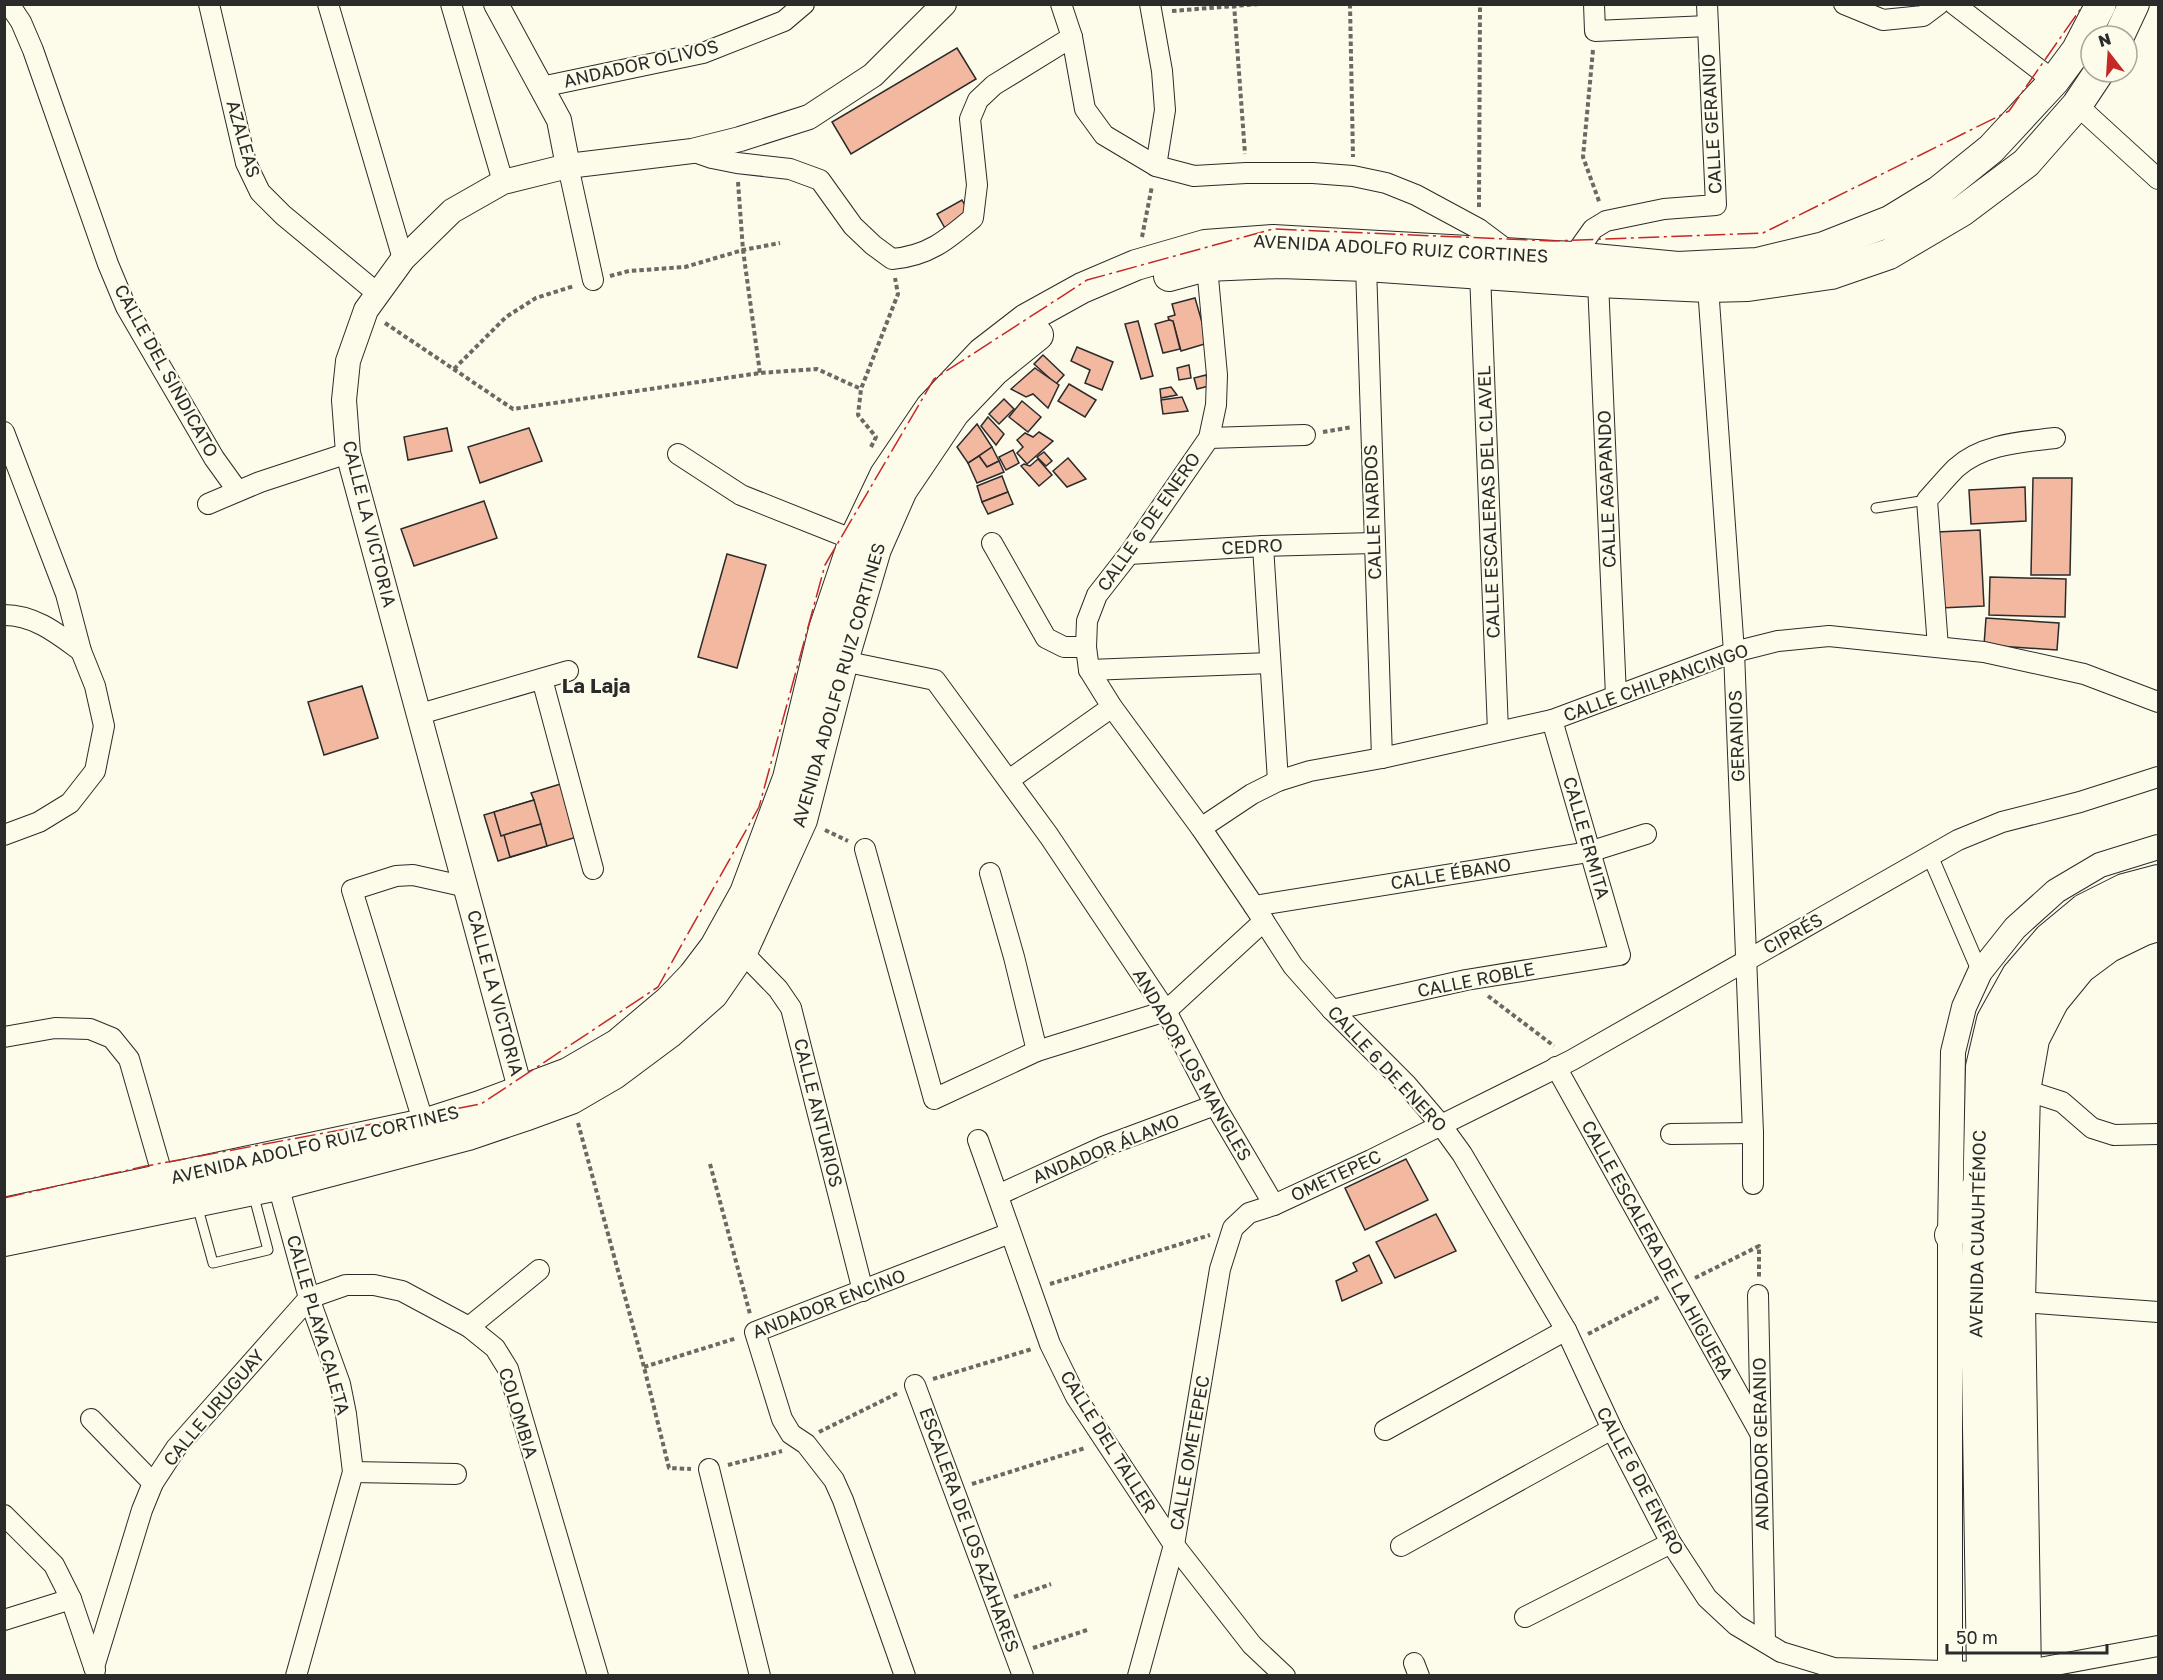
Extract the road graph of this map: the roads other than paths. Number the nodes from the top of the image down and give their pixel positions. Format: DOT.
graph roads {
  1 [pos="9,4"];
  2 [pos="328,4"];
  3 [pos="451,4"];
  4 [pos="496,4"];
  5 [pos="804,4"];
  6 [pos="944,4"];
  7 [pos="1061,4"];
  8 [pos="1594,4"];
  9 [pos="1707,4"];
  10 [pos="1844,4"];
  11 [pos="1940,4"];
  12 [pos="1954,4"];
  13 [pos="2101,4"];
  14 [pos="2134,4"];
  15 [pos="210,5"];
  16 [pos="1150,9"];
  17 [pos="2125,24"];
  18 [pos="1708,26"];
  19 [pos="1072,37"];
  20 [pos="2054,81"];
  21 [pos="2091,84"];
  22 [pos="541,87"];
  23 [pos="2077,105"];
  24 [pos="692,151"];
  25 [pos="568,166"];
  26 [pos="1156,166"];
  27 [pos="2158,179"];
  28 [pos="503,182"];
  29 [pos="1511,253"];
  30 [pos="1205,255"];
  31 [pos="403,259"];
  32 [pos="1366,266"];
  33 [pos="1480,273"];
  34 [pos="1581,273"];
  35 [pos="593,280"];
  36 [pos="1708,287"];
  37 [pos="371,302"];
  38 [pos="4,432"];
  39 [pos="1305,435"];
  40 [pos="1209,438"];
  41 [pos="2055,438"];
  42 [pos="348,453"];
  43 [pos="678,454"];
  44 [pos="237,490"];
  45 [pos="1927,500"];
  46 [pos="208,504"];
  47 [pos="1876,508"];
  48 [pos="854,540"];
  49 [pos="992,543"];
  50 [pos="1374,543"];
  51 [pos="1263,546"];
  52 [pos="1129,554"];
  53 [pos="4,615"];
  54 [pos="1086,647"];
  55 [pos="1938,647"];
  56 [pos="81,651"];
  57 [pos="1734,652"];
  58 [pos="843,661"];
  59 [pos="1270,663"];
  60 [pos="1089,670"];
  61 [pos="568,671"];
  62 [pos="542,679"];
  63 [pos="1616,696"];
  64 [pos="2158,702"];
  65 [pos="1112,707"];
  66 [pos="420,714"];
  67 [pos="1552,720"];
  68 [pos="1498,731"];
  69 [pos="1382,758"];
  70 [pos="2158,777"];
  71 [pos="1010,780"];
  72 [pos="1278,781"];
  73 [pos="1200,828"];
  74 [pos="1646,834"];
  75 [pos="4,835"];
  76 [pos="2158,847"];
  77 [pos="865,849"];
  78 [pos="1589,852"];
  79 [pos="1930,856"];
  80 [pos="593,869"];
  81 [pos="990,873"];
  82 [pos="2158,880"];
  83 [pos="467,887"];
  84 [pos="2158,906"];
  85 [pos="1259,913"];
  86 [pos="2158,929"];
  87 [pos="742,952"];
  88 [pos="1620,955"];
  89 [pos="1746,961"];
  90 [pos="1980,972"];
  91 [pos="1332,1010"];
  92 [pos="1166,1011"];
  93 [pos="4,1038"];
  94 [pos="1037,1051"];
  95 [pos="1564,1063"];
  96 [pos="2028,1091"];
  97 [pos="524,1104"];
  98 [pos="1215,1105"];
  99 [pos="424,1124"];
  100 [pos="1441,1125"];
  101 [pos="1753,1133"];
  102 [pos="1671,1134"];
  103 [pos="2158,1134"];
  104 [pos="978,1140"];
  105 [pos="1978,1184"];
  106 [pos="1753,1185"];
  107 [pos="266,1188"];
  108 [pos="184,1190"];
  109 [pos="998,1195"];
  110 [pos="1274,1205"];
  111 [pos="1233,1228"];
  112 [pos="1010,1233"];
  113 [pos="5,1235"];
  114 [pos="1950,1235"];
  115 [pos="538,1270"];
  116 [pos="863,1291"];
  117 [pos="1758,1295"];
  118 [pos="309,1298"];
  119 [pos="2023,1302"];
  120 [pos="2158,1312"];
  121 [pos="469,1327"];
  122 [pos="1569,1337"];
  123 [pos="915,1384"];
  124 [pos="91,1419"];
  125 [pos="1612,1429"];
  126 [pos="1385,1430"];
  127 [pos="1760,1433"];
  128 [pos="709,1469"];
  129 [pos="353,1472"];
  130 [pos="456,1474"];
  131 [pos="153,1483"];
  132 [pos="4,1515"];
  133 [pos="1671,1543"];
  134 [pos="1174,1545"];
  135 [pos="1401,1546"];
  136 [pos="71,1599"];
  137 [pos="1526,1617"];
  138 [pos="4,1620"];
  139 [pos="1765,1642"];
  140 [pos="2158,1646"];
  141 [pos="1834,1668"];
  142 [pos="95,1671"];
  143 [pos="1950,1673"];
  144 [pos="2005,1673"];
  145 [pos="296,1676"];
  146 [pos="598,1676"];
  147 [pos="760,1676"];
  148 [pos="905,1676"];
  149 [pos="1023,1676"];
  150 [pos="1138,1676"];
  151 [pos="1285,1676"];
  152 [pos="1805,1676"];
  1 -- 44 [label="street, CALLE DEL SINDICATO"];
  2 -- 31 [label="street"];
  3 -- 28 [label="street"];
  4 -- 22 [label="street"];
  5 -- 22 [label="street, ANDADOR OLIVOS"];
  6 -- 24 [label="street, CALLE LA VICTORIA"];
  7 -- 19 [label="street"];
  8 -- 18 [label="street"];
  9 -- 18 [label="street, CALLE GERANIO"];
  10 -- 11 [label="street"];
  12 -- 20 [label="street"];
  13 -- 20 [label="main road, AVENIDA ADOLFO RUIZ CORTINES"];
  14 -- 17 [label="main road"];
  15 -- 37 [label="street, AZALEAS"];
  16 -- 26 [label="street"];
  18 -- 34 [label="street, CALLE GERANIO"];
  19 -- 24 [label="street"];
  19 -- 26 [label="street"];
  20 -- 34 [label="main road, AVENIDA ADOLFO RUIZ CORTINES"];
  21 -- 23 [label="main road, AVENIDA ADOLFO RUIZ CORTINES"];
  22 -- 25 [label="street"];
  23 -- 27 [label="street"];
  23 -- 36 [label="main road, AVENIDA ADOLFO RUIZ CORTINES"];
  24 -- 25 [label="street, CALLE LA VICTORIA"];
  25 -- 28 [label="street, CALLE LA VICTORIA"];
  25 -- 35 [label="street"];
  26 -- 29 [label="street"];
  28 -- 31 [label="street, CALLE LA VICTORIA"];
  29 -- 30 [label="main road, AVENIDA ADOLFO RUIZ CORTINES"];
  29 -- 34 [label="main road, AVENIDA ADOLFO RUIZ CORTINES"];
  30 -- 32 [label="main road, AVENIDA ADOLFO RUIZ CORTINES"];
  30 -- 40 [label="street, CALLE 6 DE ENERO"];
  30 -- 48 [label="main road, AVENIDA ADOLFO RUIZ CORTINES"];
  30 -- 58 [label="main road, AVENIDA ADOLFO RUIZ CORTINES"];
  31 -- 37 [label="street, CALLE LA VICTORIA"];
  32 -- 33 [label="main road, AVENIDA ADOLFO RUIZ CORTINES"];
  32 -- 50 [label="street, CALLE NARDOS"];
  33 -- 34 [label="main road, AVENIDA ADOLFO RUIZ CORTINES"];
  33 -- 68 [label="street, CALLE ESCALERAS DEL CLAVEL"];
  34 -- 36 [label="main road, AVENIDA ADOLFO RUIZ CORTINES"];
  34 -- 63 [label="street, CALLE AGAPANDO"];
  36 -- 57 [label="street, GERANIOS"];
  37 -- 42 [label="street, CALLE LA VICTORIA"];
  38 -- 56 [label="street"];
  39 -- 40 [label="street"];
  40 -- 52 [label="street, CALLE 6 DE ENERO"];
  41 -- 45 [label="street"];
  42 -- 44 [label="street"];
  42 -- 66 [label="street, CALLE LA VICTORIA"];
  43 -- 48 [label="street"];
  44 -- 46 [label="street"];
  45 -- 47 [label="lane"];
  45 -- 55 [label="street"];
  48 -- 97 [label="main road, AVENIDA ADOLFO RUIZ CORTINES"];
  49 -- 54 [label="street"];
  50 -- 51 [label="street, CEDRO"];
  50 -- 69 [label="street, CALLE NARDOS"];
  51 -- 52 [label="street, CEDRO"];
  51 -- 59 [label="street"];
  52 -- 54 [label="street, CALLE 6 DE ENERO"];
  53 -- 56 [label="street"];
  54 -- 60 [label="street, CALLE 6 DE ENERO"];
  55 -- 57 [label="street, CALLE CHILPANCINGO"];
  55 -- 64 [label="street, CALLE CHILPANCINGO"];
  56 -- 75 [label="street"];
  57 -- 63 [label="street, CALLE CHILPANCINGO"];
  57 -- 89 [label="street, GERANIOS"];
  58 -- 71 [label="street, ANDADOR LOS MANGLES"];
  58 -- 87 [label="main road, AVENIDA ADOLFO RUIZ CORTINES"];
  59 -- 60 [label="street"];
  59 -- 72 [label="street"];
  60 -- 65 [label="street, CALLE 6 DE ENERO"];
  61 -- 62 [label="street"];
  62 -- 66 [label="street"];
  62 -- 80 [label="street"];
  63 -- 67 [label="street, CALLE CHILPANCINGO"];
  65 -- 71 [label="street"];
  65 -- 73 [label="street, CALLE 6 DE ENERO"];
  66 -- 83 [label="street, CALLE LA VICTORIA"];
  67 -- 68 [label="street, CALLE CHILPANCINGO"];
  67 -- 78 [label="street, CALLE ERMITA"];
  68 -- 69 [label="street, CALLE CHILPANCINGO"];
  69 -- 72 [label="street, CALLE CHILPANCINGO"];
  70 -- 79 [label="street, CIPRÉS"];
  71 -- 92 [label="street, ANDADOR LOS MANGLES"];
  72 -- 73 [label="street, CALLE CHILPANCINGO"];
  73 -- 85 [label="street, CALLE 6 DE ENERO"];
  74 -- 78 [label="street, CALLE ÉBANO"];
  76 -- 90 [label="street"];
  77 -- 94 [label="street"];
  78 -- 85 [label="street, CALLE ÉBANO"];
  78 -- 88 [label="street, CALLE ERMITA"];
  79 -- 89 [label="street, CIPRÉS"];
  79 -- 90 [label="street"];
  81 -- 94 [label="street"];
  82 -- 105 [label="main road, AVENIDA CUAUHTÉMOC"];
  83 -- 97 [label="street, CALLE LA VICTORIA"];
  83 -- 99 [label="street"];
  84 -- 144 [label="main road, AVENIDA CUAUHTÉMOC"];
  85 -- 91 [label="street, CALLE 6 DE ENERO"];
  85 -- 92 [label="street"];
  86 -- 96 [label="street"];
  87 -- 97 [label="main road, AVENIDA ADOLFO RUIZ CORTINES"];
  87 -- 116 [label="street, CALLE ANTURIOS"];
  88 -- 91 [label="street, CALLE ROBLE"];
  89 -- 95 [label="street, CIPRÉS"];
  89 -- 101 [label="street, GERANIOS"];
  90 -- 114 [label="street"];
  91 -- 100 [label="street, CALLE 6 DE ENERO"];
  92 -- 94 [label="street"];
  92 -- 98 [label="street, ANDADOR LOS MANGLES"];
  93 -- 108 [label="street"];
  95 -- 100 [label="street, CIPRÉS"];
  95 -- 127 [label="street, CALLE ESCALERA DE LA HIGUERA"];
  96 -- 103 [label="street"];
  96 -- 119 [label="street"];
  97 -- 99 [label="main road, AVENIDA ADOLFO RUIZ CORTINES"];
  97 -- 107 [label="main road, AVENIDA ADOLFO RUIZ CORTINES"];
  98 -- 109 [label="street, ANDADOR ÁLAMO"];
  98 -- 110 [label="street, ANDADOR LOS MANGLES"];
  99 -- 108 [label="main road, AVENIDA ADOLFO RUIZ CORTINES"];
  100 -- 110 [label="street, OMETEPEC"];
  100 -- 122 [label="street, CALLE 6 DE ENERO"];
  101 -- 102 [label="street"];
  101 -- 106 [label="street, GERANIOS"];
  104 -- 109 [label="street, CALLE DEL TALLER"];
  105 -- 114 [label="main road"];
  105 -- 144 [label="main road, AVENIDA CUAUHTÉMOC"];
  107 -- 108 [label="main road, AVENIDA ADOLFO RUIZ CORTINES"];
  107 -- 108 [label="lane"];
  107 -- 118 [label="street, CALLE PLAYA CALETA"];
  108 -- 113 [label="main road, AVENIDA ADOLFO RUIZ CORTINES"];
  109 -- 112 [label="street, CALLE DEL TALLER"];
  110 -- 111 [label="street, OMETEPEC"];
  111 -- 134 [label="street, CALLE OMETEPEC"];
  112 -- 116 [label="street, ANDADOR ENCINO"];
  112 -- 134 [label="street, CALLE DEL TALLER"];
  114 -- 143 [label="street"];
  115 -- 121 [label="street"];
  116 -- 148 [label="street, ANDADOR ENCINO"];
  117 -- 127 [label="street, ANDADOR GERANIO"];
  118 -- 121 [label="street, COLOMBIA"];
  118 -- 129 [label="street, CALLE PLAYA CALETA"];
  118 -- 131 [label="street, CALLE URUGUAY"];
  119 -- 120 [label="street"];
  119 -- 144 [label="street"];
  121 -- 146 [label="street, COLOMBIA"];
  122 -- 125 [label="street, CALLE 6 DE ENERO"];
  122 -- 126 [label="street"];
  123 -- 149 [label="street, ESCALERA DE LOS AZAHARES"];
  124 -- 131 [label="street"];
  125 -- 133 [label="street, CALLE 6 DE ENERO"];
  125 -- 135 [label="street"];
  127 -- 139 [label="street, ANDADOR GERANIO"];
  128 -- 147 [label="street"];
  129 -- 130 [label="street"];
  129 -- 145 [label="street, CALLE PLAYA CALETA"];
  131 -- 142 [label="street, CALLE URUGUAY"];
  132 -- 136 [label="street"];
  133 -- 137 [label="street"];
  133 -- 139 [label="street, CALLE 6 DE ENERO"];
  134 -- 150 [label="street, CALLE OMETEPEC"];
  134 -- 151 [label="street, CALLE DEL TALLER"];
  136 -- 138 [label="street"];
  136 -- 142 [label="street"];
  139 -- 141 [label="street, CALLE 6 DE ENERO"];
  140 -- 144 [label="street, CALLE 6 DE ENERO"];
  141 -- 143 [label="street, CALLE 6 DE ENERO"];
  141 -- 152 [label="street"];
  143 -- 144 [label="street, CALLE 6 DE ENERO"];
}
